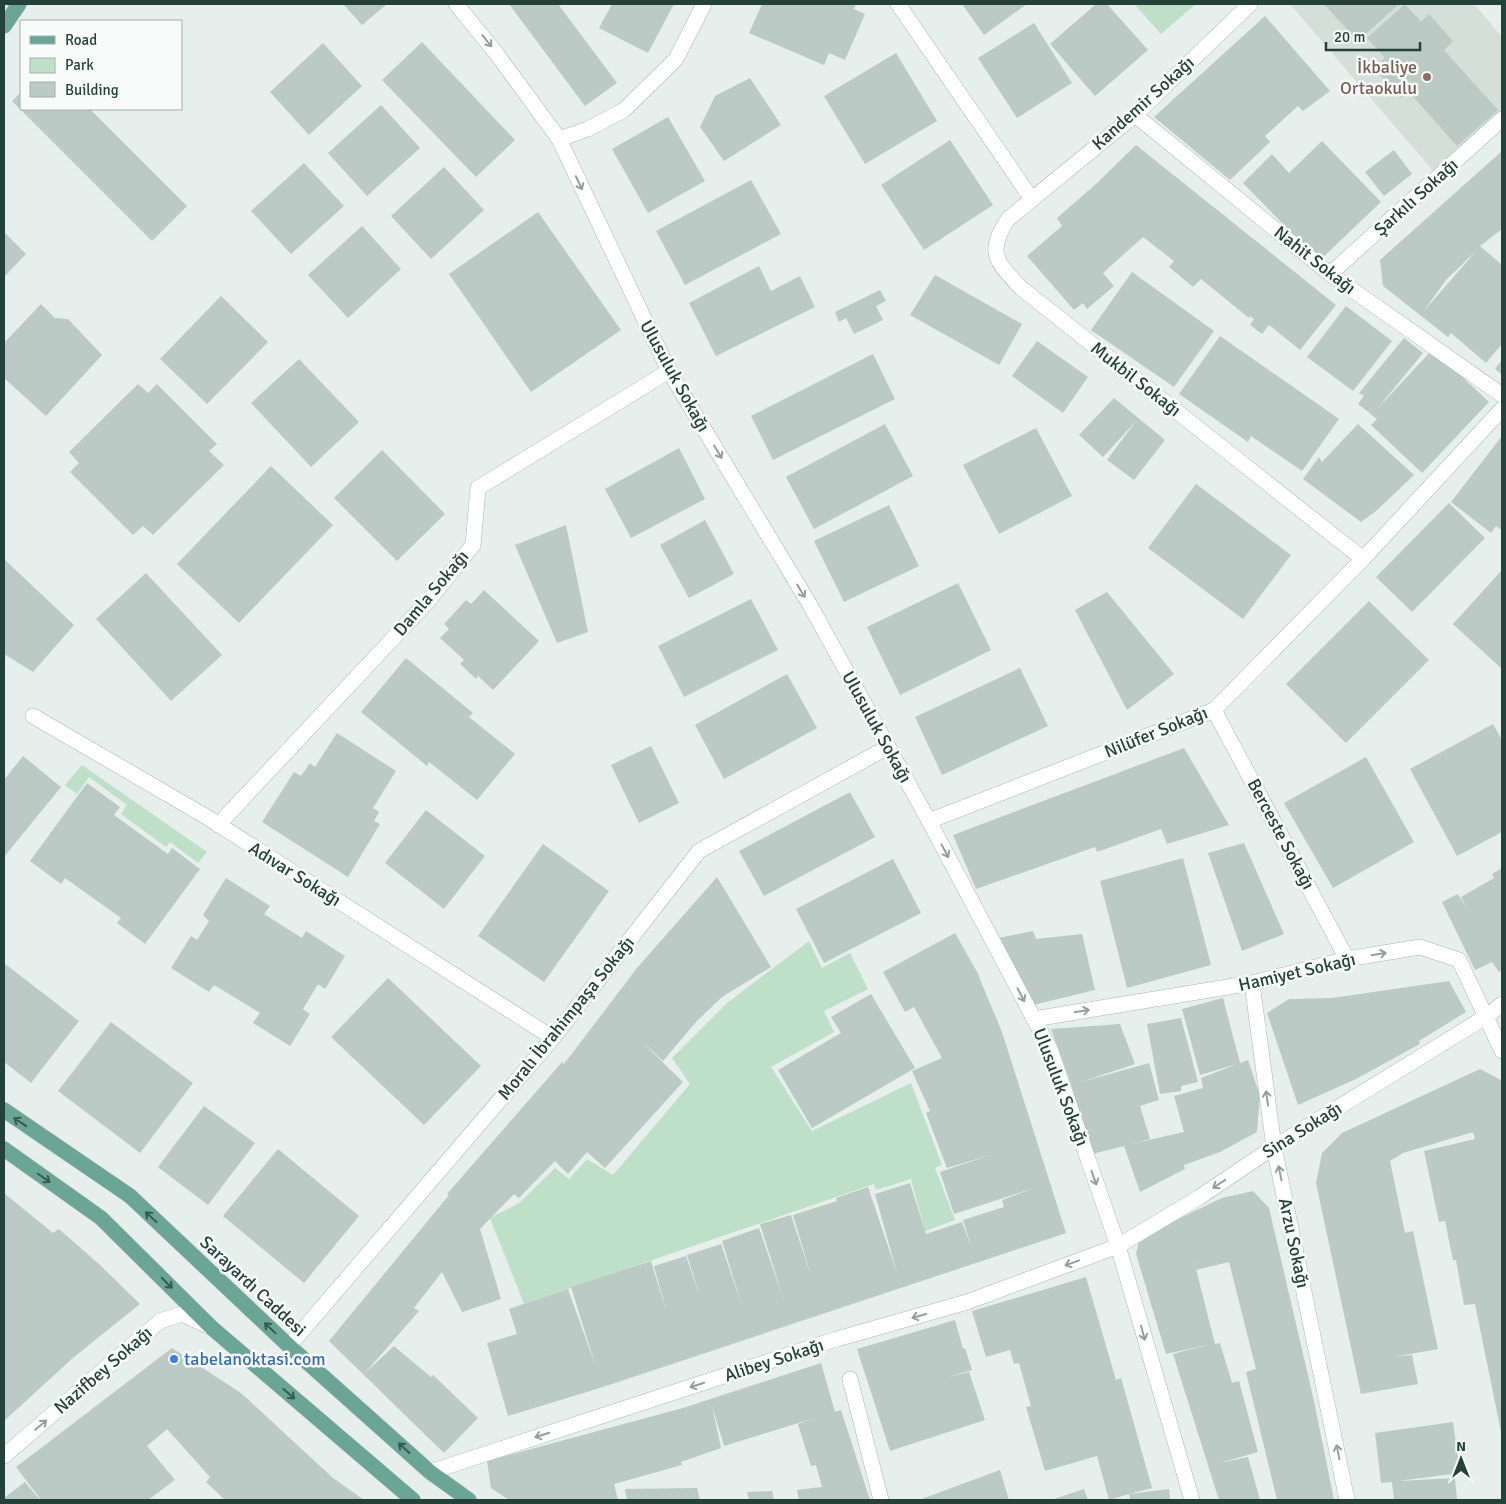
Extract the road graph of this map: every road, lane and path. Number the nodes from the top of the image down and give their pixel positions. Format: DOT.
graph roads {
  1 [pos="19,4"];
  2 [pos="456,4"];
  3 [pos="704,4"];
  4 [pos="898,4"];
  5 [pos="1250,4"];
  6 [pos="4,26"];
  7 [pos="1135,115"];
  8 [pos="1502,119"];
  9 [pos="559,139"];
  10 [pos="1032,198"];
  11 [pos="1330,274"];
  12 [pos="669,370"];
  13 [pos="1502,395"];
  14 [pos="1502,409"];
  15 [pos="1363,559"];
  16 [pos="1214,710"];
  17 [pos="34,716"];
  18 [pos="888,747"];
  19 [pos="929,821"];
  20 [pos="218,825"];
  21 [pos="1347,959"];
  22 [pos="1252,983"];
  23 [pos="1502,1004"];
  24 [pos="1487,1016"];
  25 [pos="1034,1019"];
  26 [pos="553,1038"];
  27 [pos="1502,1051"];
  28 [pos="4,1110"];
  29 [pos="1274,1147"];
  30 [pos="4,1150"];
  31 [pos="1118,1246"];
  32 [pos="212,1328"];
  33 [pos="289,1346"];
  34 [pos="850,1379"];
  35 [pos="4,1456"];
  36 [pos="430,1472"];
  37 [pos="413,1500"];
  38 [pos="469,1500"];
  39 [pos="880,1500"];
  40 [pos="1192,1500"];
  41 [pos="1347,1500"];
  1 -- 6 [label="main road"];
  2 -- 9 [label="street, Ulusuluk Sokağı, one-way"];
  3 -- 9 [label="street"];
  4 -- 10 [label="street"];
  5 -- 7 [label="street, Kandemir Sokağı"];
  7 -- 10 [label="street, Kandemir Sokağı"];
  7 -- 11 [label="street, Nahit Sokağı"];
  8 -- 11 [label="street, Şarkılı Sokağı"];
  9 -- 12 [label="street, Ulusuluk Sokağı, one-way"];
  10 -- 15 [label="street, Mukbil Sokağı"];
  11 -- 13 [label="street, Nahit Sokağı"];
  12 -- 18 [label="street, Ulusuluk Sokağı, one-way"];
  12 -- 20 [label="street, Damla Sokağı"];
  14 -- 15 [label="street"];
  15 -- 16 [label="street, Nilüfer Sokağı"];
  16 -- 19 [label="street, Nilüfer Sokağı"];
  16 -- 21 [label="street, Berceste Sokağı"];
  17 -- 20 [label="street, Adıvar Sokağı"];
  18 -- 19 [label="street, Ulusuluk Sokağı"];
  18 -- 26 [label="street, Moralı İbrahimpaşa Sokağı"];
  19 -- 25 [label="street, Ulusuluk Sokağı, one-way"];
  20 -- 26 [label="street, Adıvar Sokağı"];
  21 -- 22 [label="street, Hamiyet Sokağı"];
  21 -- 24 [label="street, Hamiyet Sokağı, one-way"];
  25 -- 22 [label="street, Hamiyet Sokağı, one-way"];
  29 -- 22 [label="street, Arzu Sokağı, one-way"];
  23 -- 24 [label="street, Sina Sokağı"];
  24 -- 27 [label="street, Hamiyet Sokağı"];
  24 -- 29 [label="street, Sina Sokağı"];
  25 -- 31 [label="street, Ulusuluk Sokağı, one-way"];
  26 -- 33 [label="street, Moralı İbrahimpaşa Sokağı"];
  33 -- 28 [label="main road, Sarayardı Caddesi, one-way"];
  29 -- 31 [label="street, Sina Sokağı, one-way"];
  41 -- 29 [label="street, Arzu Sokağı, one-way"];
  30 -- 32 [label="main road, one-way"];
  31 -- 36 [label="street, Alibey Sokağı, one-way"];
  31 -- 40 [label="street, Ulusuluk Sokağı, one-way"];
  35 -- 32 [label="street, Nazifbey Sokağı, one-way"];
  32 -- 37 [label="main road, one-way"];
  36 -- 33 [label="main road, Sarayardı Caddesi, one-way"];
  34 -- 39 [label="street"];
  36 -- 38 [label="main road, Sarayardı Caddesi"];
}
